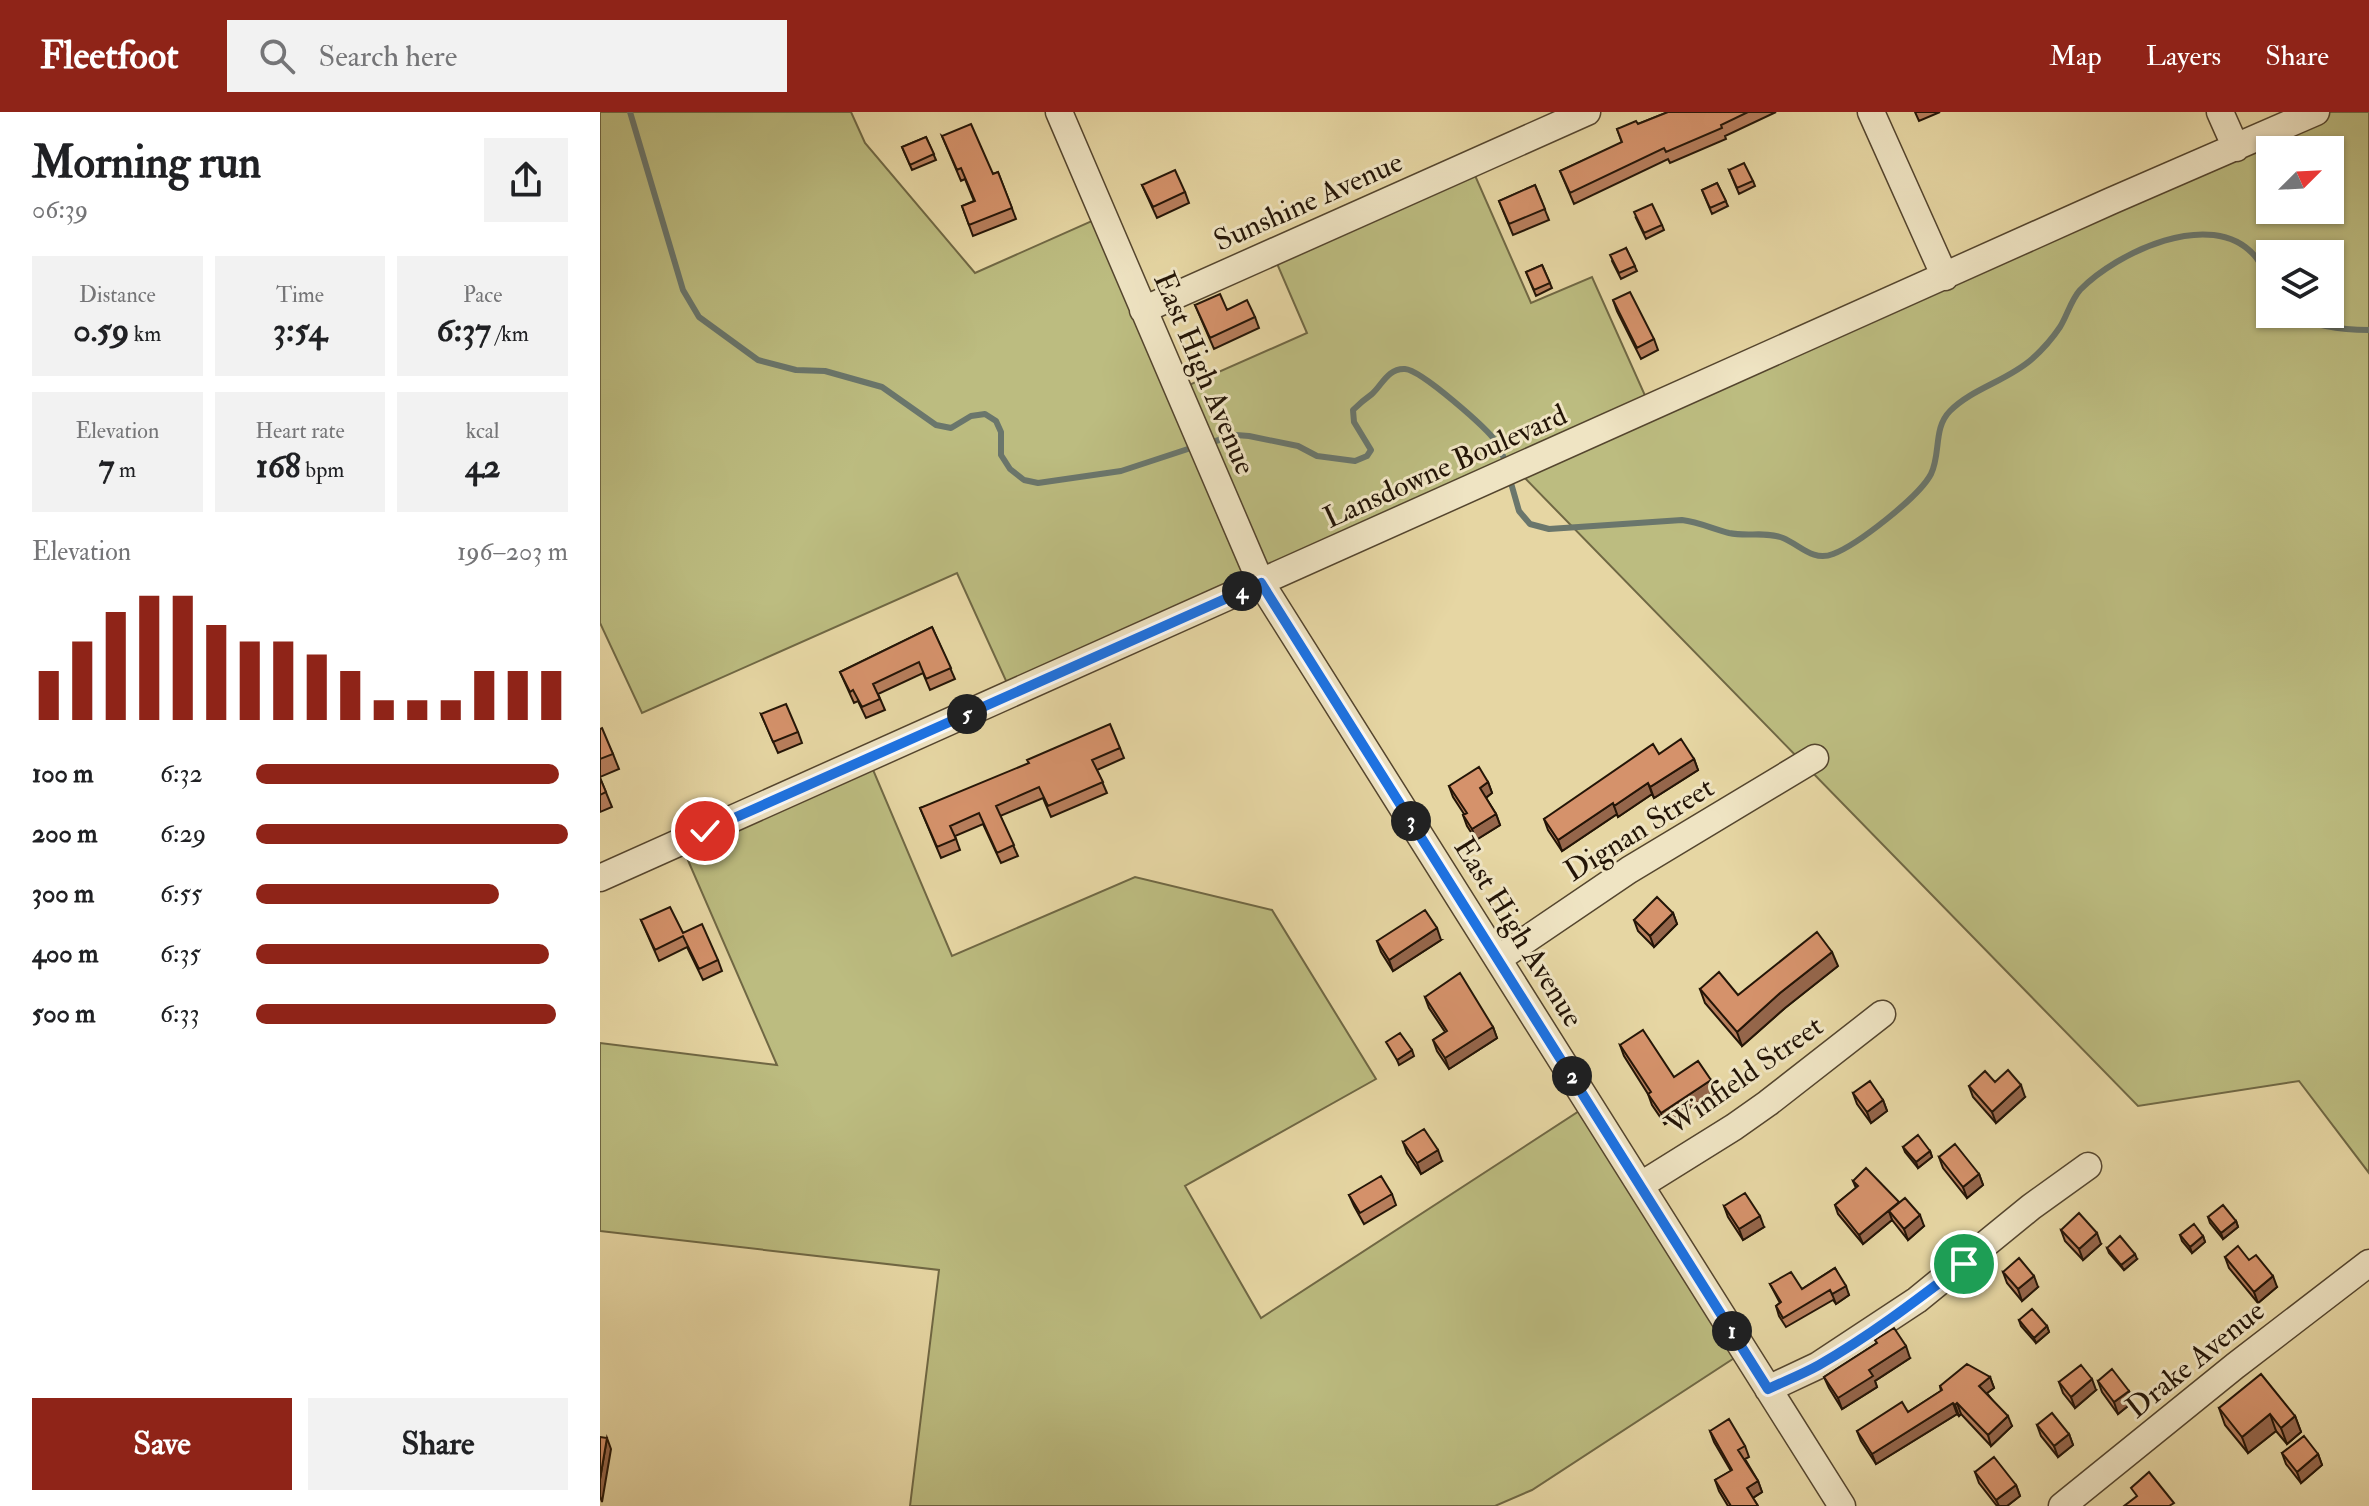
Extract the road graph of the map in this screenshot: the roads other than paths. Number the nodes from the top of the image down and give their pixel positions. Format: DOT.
graph roads {
  1 [pos="1059,112"];
  2 [pos="1587,112"];
  3 [pos="1871,112"];
  4 [pos="2220,112"];
  5 [pos="2316,112"];
  6 [pos="2236,148"];
  7 [pos="1945,277"];
  8 [pos="1143,310"];
  9 [pos="1261,583"];
  10 [pos="1815,758"];
  11 [pos="600,878"];
  12 [pos="1498,959"];
  13 [pos="1882,1014"];
  14 [pos="2088,1166"];
  15 [pos="1641,1185"];
  16 [pos="2369,1263"];
  17 [pos="1768,1389"];
  18 [pos="1842,1506"];
  19 [pos="2062,1506"];
  1 -- 8 [label="street, East High Avenue"];
  2 -- 8 [label="street, Sunshine Avenue"];
  3 -- 7 [label="street"];
  4 -- 6 [label="street"];
  5 -- 6 [label="street, Lansdowne Boulevard"];
  6 -- 7 [label="street, Lansdowne Boulevard"];
  7 -- 9 [label="street, Lansdowne Boulevard"];
  8 -- 9 [label="street, East High Avenue"];
  9 -- 11 [label="street, Lansdowne Boulevard"];
  9 -- 12 [label="street, East High Avenue"];
  10 -- 12 [label="street, Dignan Street"];
  12 -- 15 [label="street, East High Avenue"];
  13 -- 15 [label="street, Winfield Street"];
  14 -- 17 [label="street"];
  15 -- 17 [label="street, East High Avenue"];
  16 -- 19 [label="street, Drake Avenue"];
  17 -- 18 [label="street, East High Avenue"];
}
